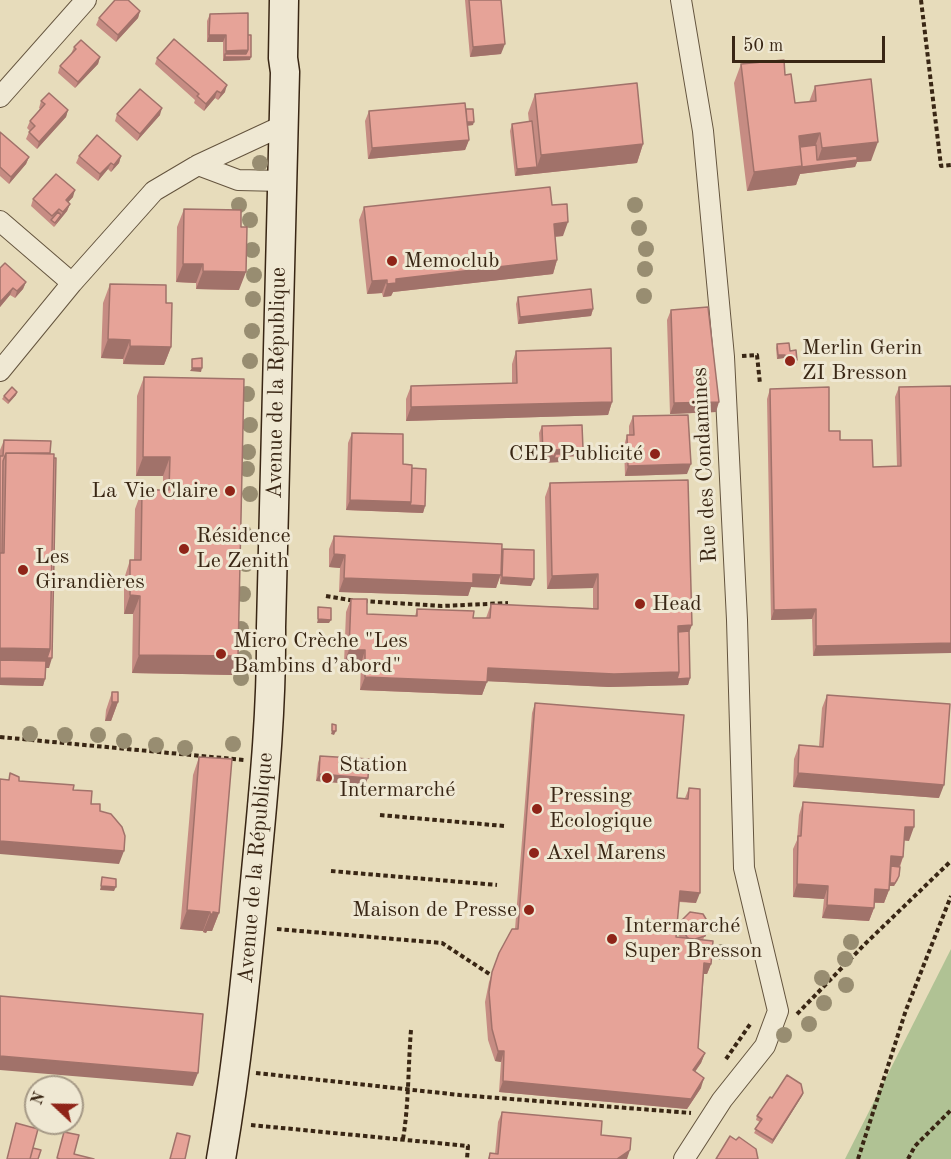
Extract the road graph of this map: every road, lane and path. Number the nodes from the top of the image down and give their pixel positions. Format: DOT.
graph roads {
  1 [pos="86,0"];
  2 [pos="284,0"];
  3 [pos="681,0"];
  4 [pos="921,0"];
  5 [pos="0,97"];
  6 [pos="284,124"];
  7 [pos="198,165"];
  8 [pos="951,165"];
  9 [pos="282,181"];
  10 [pos="0,221"];
  11 [pos="72,283"];
  12 [pos="724,357"];
  13 [pos="0,370"];
  14 [pos="760,384"];
  15 [pos="326,596"];
  16 [pos="507,603"];
  17 [pos="0,737"];
  18 [pos="265,770"];
  19 [pos="380,815"];
  20 [pos="504,826"];
  21 [pos="951,861"];
  22 [pos="331,871"];
  23 [pos="497,885"];
  24 [pos="951,896"];
  25 [pos="277,929"];
  26 [pos="498,981"];
  27 [pos="796,1014"];
  28 [pos="411,1030"];
  29 [pos="769,1034"];
  30 [pos="721,1067"];
  31 [pos="235,1070"];
  32 [pos="409,1089"];
  33 [pos="697,1104"];
  34 [pos="951,1110"];
  35 [pos="248,1124"];
  36 [pos="404,1139"];
  37 [pos="221,1159"];
  38 [pos="467,1159"];
  39 [pos="684,1159"];
  40 [pos="858,1159"];
  41 [pos="908,1159"];
  1 -- 5 [label="street"];
  2 -- 6 [label="street, Avenue de la République"];
  3 -- 12 [label="street, Rue des Condamines"];
  4 -- 8 [label="path"];
  6 -- 7 [label="street"];
  6 -- 9 [label="street, Avenue de la République"];
  7 -- 9 [label="street"];
  7 -- 11 [label="street"];
  9 -- 18 [label="street, Avenue de la République"];
  10 -- 11 [label="street"];
  11 -- 13 [label="street"];
  12 -- 14 [label="path"];
  12 -- 29 [label="street, Rue des Condamines"];
  15 -- 16 [label="path"];
  17 -- 18 [label="path"];
  18 -- 31 [label="street, Avenue de la République"];
  19 -- 20 [label="path"];
  21 -- 27 [label="path"];
  22 -- 23 [label="path"];
  24 -- 40 [label="path"];
  25 -- 26 [label="path"];
  28 -- 32 [label="path"];
  29 -- 30 [label="path"];
  29 -- 39 [label="street, Rue des Condamines"];
  31 -- 32 [label="path"];
  31 -- 37 [label="street, Avenue de la République"];
  32 -- 33 [label="path"];
  32 -- 36 [label="path"];
  34 -- 41 [label="path"];
  35 -- 36 [label="path"];
  36 -- 38 [label="path"];
}
